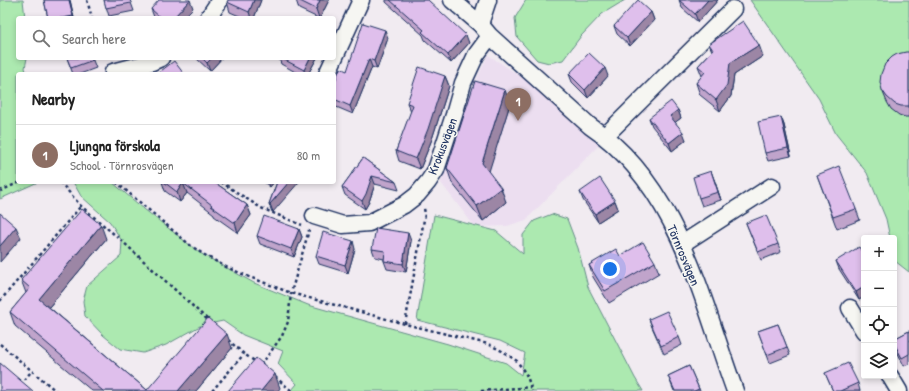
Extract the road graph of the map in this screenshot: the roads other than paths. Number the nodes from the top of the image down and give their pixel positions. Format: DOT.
graph roads {
  1 [pos="220,0"];
  2 [pos="361,0"];
  3 [pos="452,0"];
  4 [pos="488,0"];
  5 [pos="734,9"];
  6 [pos="209,16"];
  7 [pos="485,30"];
  8 [pos="336,54"];
  9 [pos="156,60"];
  10 [pos="333,60"];
  11 [pos="113,72"];
  12 [pos="328,72"];
  13 [pos="605,136"];
  14 [pos="772,186"];
  15 [pos="314,216"];
  16 [pos="682,244"];
  17 [pos="850,308"];
  18 [pos="861,326"];
  19 [pos="892,379"];
  20 [pos="735,391"];
  21 [pos="899,391"];
  1 -- 6 [label="street"];
  2 -- 8 [label="street"];
  3 -- 7 [label="street, Törnrosvägen"];
  4 -- 7 [label="street, Krokusvägen"];
  5 -- 13 [label="street"];
  7 -- 13 [label="street, Törnrosvägen"];
  7 -- 15 [label="street, Krokusvägen"];
  9 -- 11 [label="street"];
  10 -- 12 [label="street"];
  13 -- 16 [label="street, Törnrosvägen"];
  14 -- 16 [label="street"];
  16 -- 20 [label="street, Törnrosvägen"];
  17 -- 18 [label="street"];
  19 -- 21 [label="street"];
}
